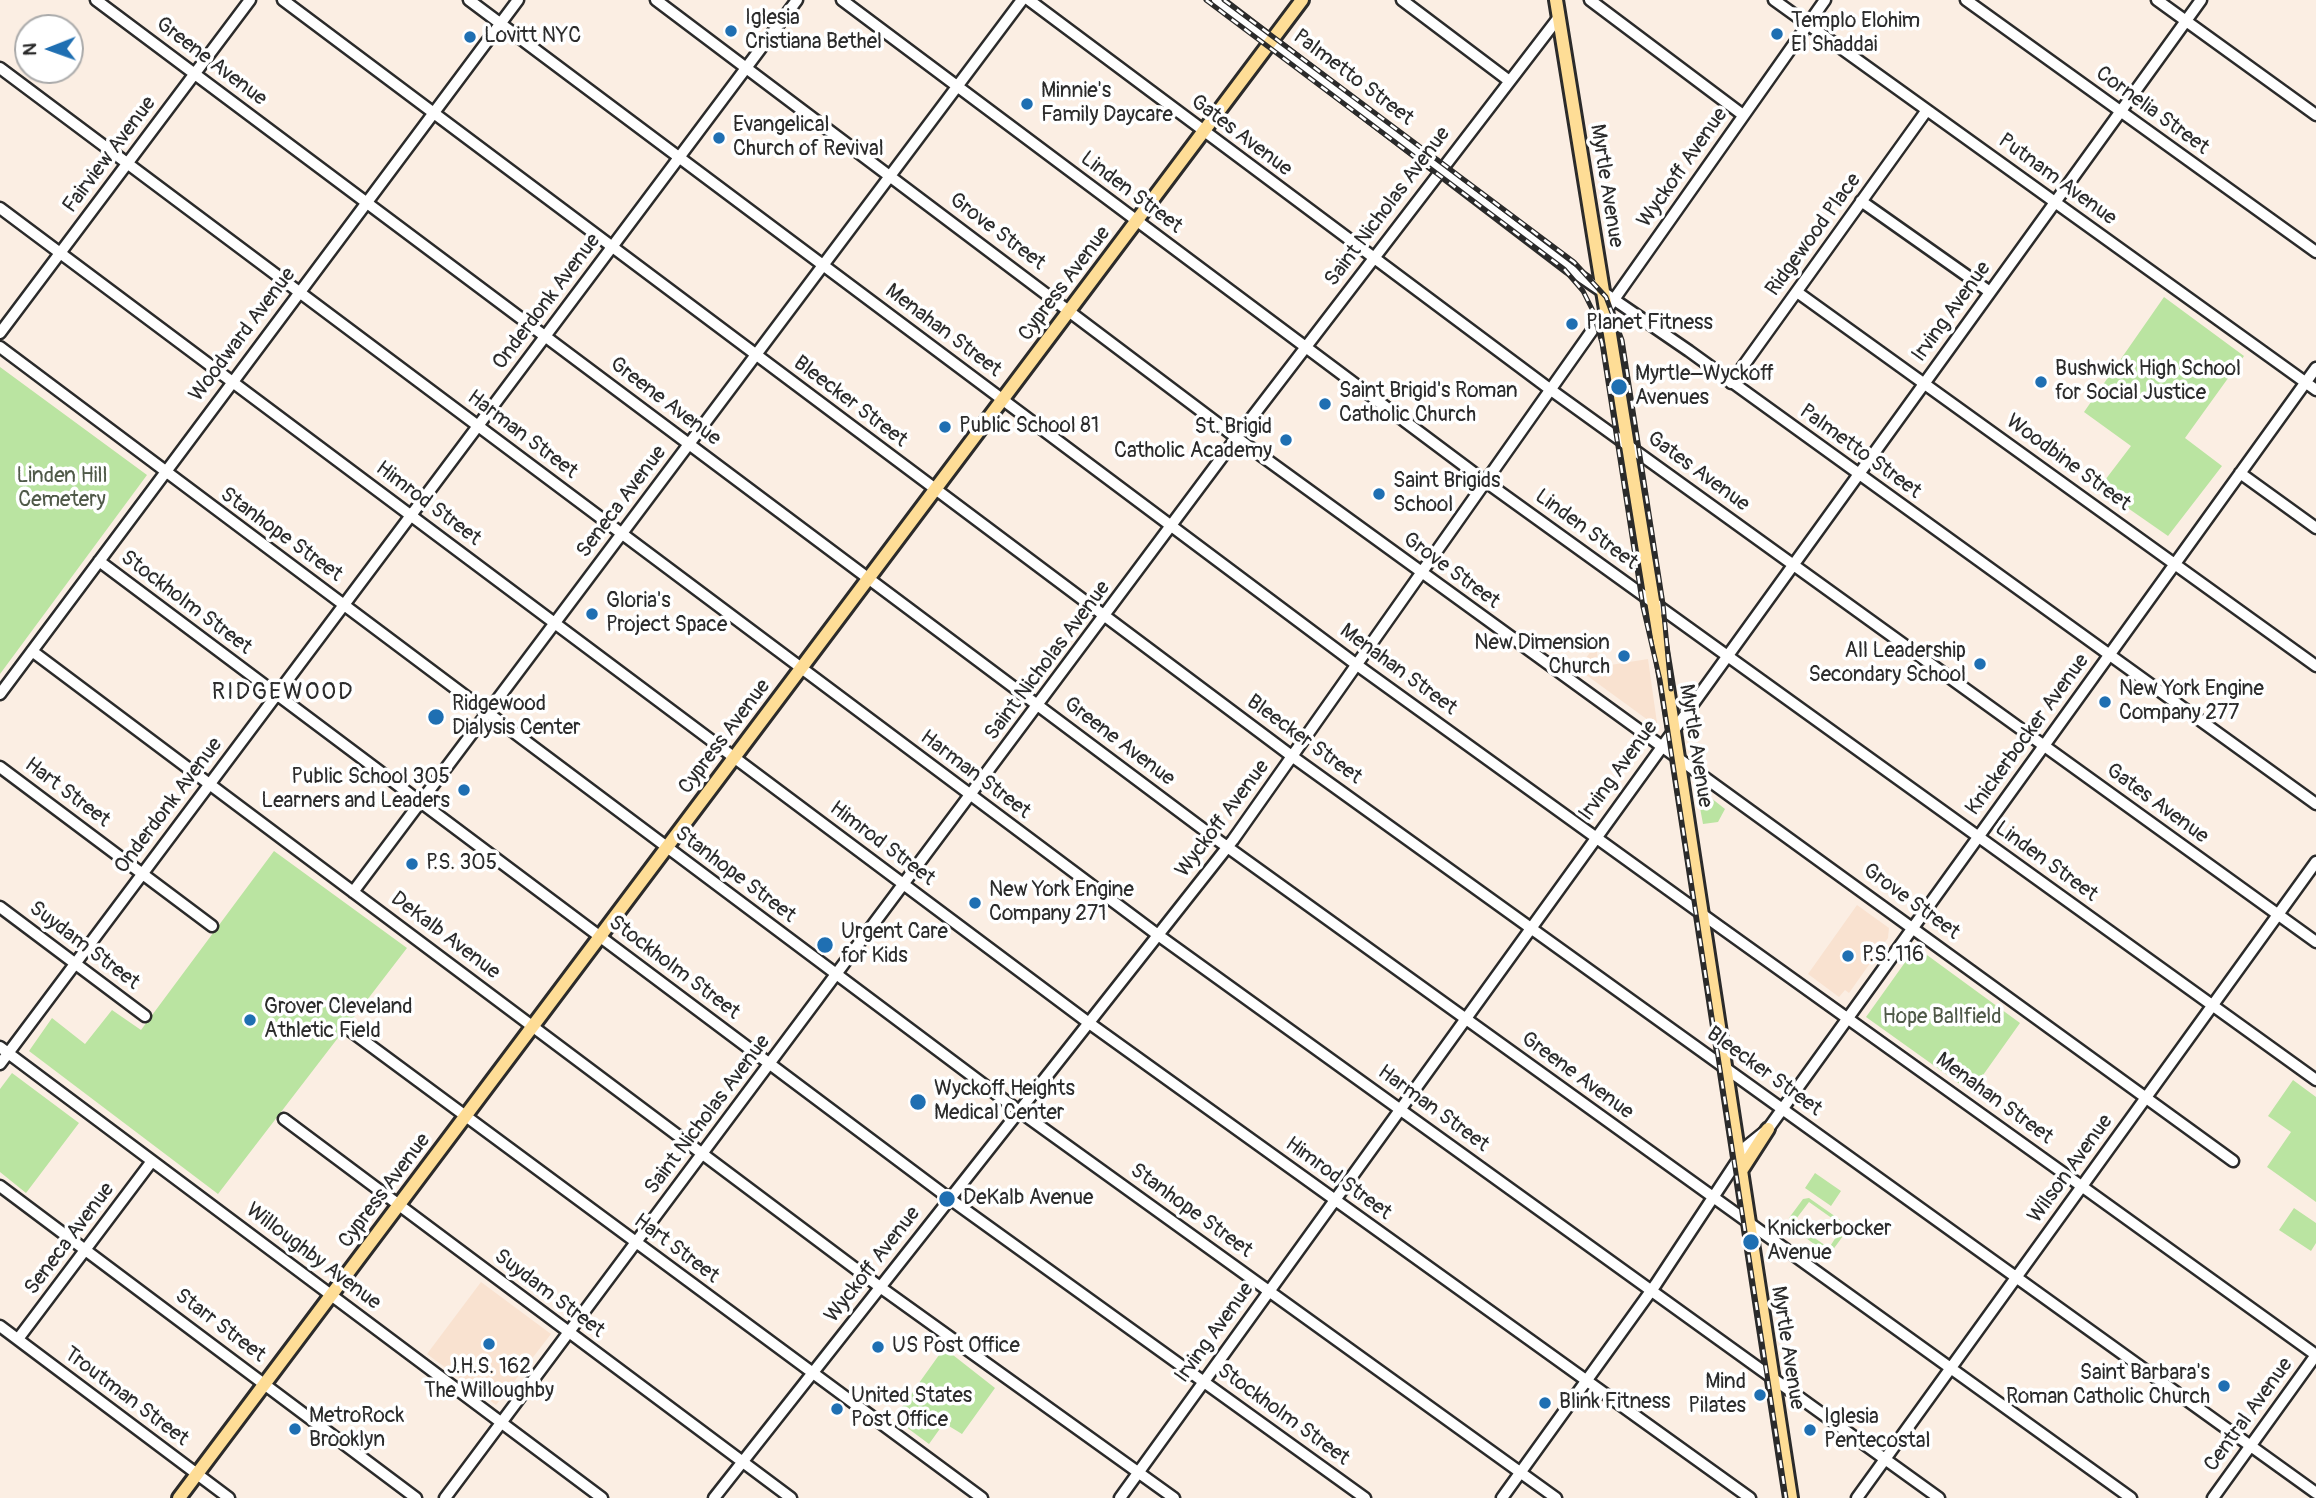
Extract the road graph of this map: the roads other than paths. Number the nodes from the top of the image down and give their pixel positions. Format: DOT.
graph roads {
  1 [pos="96,0"];
  2 [pos="250,0"];
  3 [pos="283,0"];
  4 [pos="469,0"];
  5 [pos="517,0"];
  6 [pos="656,0"];
  7 [pos="797,0"];
  8 [pos="842,0"];
  9 [pos="1022,0"];
  10 [pos="1029,0"];
  11 [pos="1217,0"];
  12 [pos="1303,0"];
  13 [pos="1402,0"];
  14 [pos="1556,0"];
  15 [pos="1590,0"];
  16 [pos="1774,0"];
  17 [pos="1825,0"];
  18 [pos="1966,0"];
  19 [pos="2157,0"];
  20 [pos="2201,0"];
  21 [pos="1559,17"];
  22 [pos="2186,21"];
  23 [pos="500,23"];
  24 [pos="1808,25"];
  25 [pos="1272,41"];
  26 [pos="0,68"];
  27 [pos="746,68"];
  28 [pos="194,74"];
  29 [pos="1508,80"];
  30 [pos="957,86"];
  31 [pos="1927,110"];
  32 [pos="2120,111"];
  33 [pos="433,113"];
  34 [pos="1743,115"];
  35 [pos="2316,115"];
  36 [pos="1204,132"];
  37 [pos="679,157"];
  38 [pos="128,163"];
  39 [pos="1441,168"];
  40 [pos="890,176"];
  41 [pos="1861,201"];
  42 [pos="2055,202"];
  43 [pos="366,203"];
  44 [pos="0,208"];
  45 [pos="1137,221"];
  46 [pos="612,247"];
  47 [pos="2316,252"];
  48 [pos="61,253"];
  49 [pos="1374,259"];
  50 [pos="823,265"];
  51 [pos="300,292"];
  52 [pos="1603,292"];
  53 [pos="1797,292"];
  54 [pos="1990,292"];
  55 [pos="1615,300"];
  56 [pos="1069,310"];
  57 [pos="1607,312"];
  58 [pos="0,333"];
  59 [pos="545,336"];
  60 [pos="0,347"];
  61 [pos="1306,348"];
  62 [pos="756,355"];
  63 [pos="2316,369"];
  64 [pos="233,382"];
  65 [pos="1731,383"];
  66 [pos="1924,383"];
  67 [pos="2306,383"];
  68 [pos="1551,390"];
  69 [pos="2316,390"];
  70 [pos="1002,400"];
  71 [pos="478,426"];
  72 [pos="1237,438"];
  73 [pos="689,444"];
  74 [pos="1628,446"];
  75 [pos="165,472"];
  76 [pos="2240,473"];
  77 [pos="1858,474"];
  78 [pos="1486,482"];
  79 [pos="935,490"];
  80 [pos="411,516"];
  81 [pos="1172,527"];
  82 [pos="2316,528"];
  83 [pos="622,534"];
  84 [pos="99,561"];
  85 [pos="2175,564"];
  86 [pos="1793,565"];
  87 [pos="1422,573"];
  88 [pos="867,580"];
  89 [pos="1653,602"];
  90 [pos="344,605"];
  91 [pos="1106,617"];
  92 [pos="555,623"];
  93 [pos="32,651"];
  94 [pos="2109,655"];
  95 [pos="1727,656"];
  96 [pos="1357,665"];
  97 [pos="2316,666"];
  98 [pos="800,669"];
  99 [pos="0,694"];
  100 [pos="277,695"];
  101 [pos="1038,706"];
  102 [pos="488,713"];
  103 [pos="1673,730"];
  104 [pos="1661,746"];
  105 [pos="2044,746"];
  106 [pos="734,757"];
  107 [pos="1293,757"];
  108 [pos="1677,759"];
  109 [pos="0,767"];
  110 [pos="210,784"];
  111 [pos="971,796"];
  112 [pos="421,802"];
  113 [pos="2316,804"];
  114 [pos="1979,836"];
  115 [pos="1596,837"];
  116 [pos="666,847"];
  117 [pos="1228,848"];
  118 [pos="2316,862"];
  119 [pos="143,874"];
  120 [pos="904,885"];
  121 [pos="354,892"];
  122 [pos="0,907"];
  123 [pos="1701,913"];
  124 [pos="2278,914"];
  125 [pos="212,926"];
  126 [pos="1913,927"];
  127 [pos="1530,928"];
  128 [pos="1158,935"];
  129 [pos="600,936"];
  130 [pos="2316,942"];
  131 [pos="75,964"];
  132 [pos="837,975"];
  133 [pos="2212,1006"];
  134 [pos="145,1016"];
  135 [pos="1847,1018"];
  136 [pos="1467,1020"];
  137 [pos="1089,1023"];
  138 [pos="533,1026"];
  139 [pos="348,1029"];
  140 [pos="4,1050"];
  141 [pos="0,1064"];
  142 [pos="770,1064"];
  143 [pos="1725,1068"];
  144 [pos="2316,1080"];
  145 [pos="2147,1096"];
  146 [pos="1400,1109"];
  147 [pos="1782,1109"];
  148 [pos="1019,1111"];
  149 [pos="466,1116"];
  150 [pos="284,1119"];
  151 [pos="1768,1129"];
  152 [pos="703,1154"];
  153 [pos="152,1161"];
  154 [pos="2234,1161"];
  155 [pos="1740,1165"];
  156 [pos="0,1186"];
  157 [pos="2082,1186"];
  158 [pos="1713,1198"];
  159 [pos="950,1199"];
  160 [pos="1334,1200"];
  161 [pos="398,1206"];
  162 [pos="1749,1224"];
  163 [pos="636,1244"];
  164 [pos="85,1250"];
  165 [pos="2016,1278"];
  166 [pos="880,1287"];
  167 [pos="1269,1291"];
  168 [pos="1651,1291"];
  169 [pos="331,1295"];
  170 [pos="0,1326"];
  171 [pos="569,1333"];
  172 [pos="18,1339"];
  173 [pos="2316,1355"];
  174 [pos="1951,1369"];
  175 [pos="811,1375"];
  176 [pos="1772,1375"];
  177 [pos="1586,1381"];
  178 [pos="1203,1382"];
  179 [pos="265,1384"];
  180 [pos="502,1423"];
  181 [pos="2250,1446"];
  182 [pos="1885,1459"];
  183 [pos="742,1462"];
  184 [pos="1138,1472"];
  185 [pos="1521,1472"];
  186 [pos="197,1474"];
  187 [pos="2316,1493"];
  188 [pos="179,1498"];
  189 [pos="229,1498"];
  190 [pos="416,1498"];
  191 [pos="445,1498"];
  192 [pos="602,1498"];
  193 [pos="713,1498"];
  194 [pos="791,1498"];
  195 [pos="982,1498"];
  196 [pos="1120,1498"];
  197 [pos="1174,1498"];
  198 [pos="1365,1498"];
  199 [pos="1502,1498"];
  200 [pos="1556,1498"];
  201 [pos="1750,1498"];
  202 [pos="1791,1498"];
  203 [pos="1857,1498"];
  204 [pos="1939,1498"];
  205 [pos="2131,1498"];
  206 [pos="2213,1498"];
  1 -- 28 [label="street, Greene Avenue"];
  2 -- 28 [label="street, Fairview Avenue"];
  3 -- 33 [label="street, Bleecker Street"];
  4 -- 23 [label="street, Menahan Street"];
  5 -- 23 [label="street, Woodward Avenue"];
  6 -- 27 [label="street, Grove Street"];
  7 -- 27 [label="street, Onderdonk Avenue"];
  8 -- 30 [label="street, Linden Street"];
  9 -- 30 [label="street, Seneca Avenue"];
  10 -- 36 [label="street, Gates Avenue"];
  11 -- 25 [label="street, Palmetto Street"];
  12 -- 25 [label="main road, Cypress Avenue"];
  13 -- 29 [label="street"];
  14 -- 21 [label="main road, Myrtle Avenue"];
  15 -- 34 [label="street"];
  16 -- 24 [label="street, Putnam Avenue"];
  17 -- 24 [label="street, Wyckoff Avenue"];
  18 -- 32 [label="street, Cornelia Street"];
  19 -- 22 [label="street"];
  20 -- 22 [label="street, Irving Avenue"];
  21 -- 29 [label="street, Saint Nicholas Avenue"];
  21 -- 52 [label="main road, Myrtle Avenue"];
  22 -- 32 [label="street, Irving Avenue"];
  22 -- 35 [label="street"];
  23 -- 33 [label="street, Woodward Avenue"];
  23 -- 37 [label="street, Menahan Street"];
  24 -- 31 [label="street, Putnam Avenue"];
  24 -- 34 [label="street, Wyckoff Avenue"];
  25 -- 36 [label="main road, Cypress Avenue"];
  25 -- 39 [label="street, Palmetto Street"];
  26 -- 38 [label="street, Harman Street"];
  27 -- 37 [label="street, Onderdonk Avenue"];
  27 -- 40 [label="street, Grove Street"];
  28 -- 38 [label="street, Fairview Avenue"];
  28 -- 43 [label="street, Greene Avenue"];
  29 -- 39 [label="street, Saint Nicholas Avenue"];
  30 -- 40 [label="street, Seneca Avenue"];
  30 -- 45 [label="street, Linden Street"];
  31 -- 41 [label="street, Ridgewood Place"];
  31 -- 42 [label="street, Putnam Avenue"];
  32 -- 42 [label="street, Irving Avenue"];
  32 -- 47 [label="street, Cornelia Street"];
  33 -- 43 [label="street, Woodward Avenue"];
  33 -- 46 [label="street, Bleecker Street"];
  34 -- 55 [label="street, Wyckoff Avenue"];
  36 -- 45 [label="main road, Cypress Avenue"];
  36 -- 49 [label="street, Gates Avenue"];
  37 -- 46 [label="street, Onderdonk Avenue"];
  37 -- 50 [label="street, Menahan Street"];
  38 -- 48 [label="street, Fairview Avenue"];
  38 -- 51 [label="street, Harman Street"];
  39 -- 49 [label="street, Saint Nicholas Avenue"];
  39 -- 52 [label="street, Palmetto Street"];
  40 -- 50 [label="street, Seneca Avenue"];
  40 -- 56 [label="street, Grove Street"];
  41 -- 53 [label="street, Ridgewood Place"];
  41 -- 54 [label="street"];
  42 -- 54 [label="street, Irving Avenue"];
  42 -- 67 [label="street, Putnam Avenue"];
  43 -- 51 [label="street, Woodward Avenue"];
  43 -- 59 [label="street, Greene Avenue"];
  44 -- 48 [label="street, Himrod Street"];
  45 -- 56 [label="main road, Cypress Avenue"];
  45 -- 61 [label="street, Linden Street"];
  46 -- 59 [label="street, Onderdonk Avenue"];
  46 -- 62 [label="street, Bleecker Street"];
  48 -- 58 [label="street, Fairview Avenue"];
  48 -- 64 [label="street, Himrod Street"];
  49 -- 61 [label="street, Saint Nicholas Avenue"];
  49 -- 68 [label="street, Gates Avenue"];
  50 -- 62 [label="street, Seneca Avenue"];
  50 -- 70 [label="street, Menahan Street"];
  51 -- 64 [label="street, Woodward Avenue"];
  51 -- 71 [label="street, Harman Street"];
  52 -- 55 [label="street, Palmetto Street"];
  52 -- 57 [label="main road, Myrtle Avenue"];
  53 -- 65 [label="street, Ridgewood Place"];
  53 -- 66 [label="street, Woodbine Street"];
  54 -- 66 [label="street, Irving Avenue"];
  55 -- 57 [label="street, Wyckoff Avenue"];
  55 -- 65 [label="street, Palmetto Street"];
  56 -- 70 [label="main road, Cypress Avenue"];
  56 -- 72 [label="street, Grove Street"];
  57 -- 68 [label="street, Wyckoff Avenue"];
  57 -- 74 [label="main road, Myrtle Avenue"];
  59 -- 71 [label="street, Onderdonk Avenue"];
  59 -- 73 [label="street, Greene Avenue"];
  60 -- 75 [label="street, Stanhope Street"];
  61 -- 72 [label="street, Saint Nicholas Avenue"];
  61 -- 78 [label="street, Linden Street"];
  62 -- 73 [label="street, Seneca Avenue"];
  62 -- 79 [label="street, Bleecker Street"];
  63 -- 67 [label="street, Knickerbocker Avenue"];
  64 -- 75 [label="street, Woodward Avenue"];
  64 -- 80 [label="street, Himrod Street"];
  65 -- 77 [label="street, Palmetto Street"];
  66 -- 77 [label="street, Irving Avenue"];
  66 -- 85 [label="street, Woodbine Street"];
  67 -- 69 [label="street, Putnam Avenue"];
  67 -- 76 [label="street, Knickerbocker Avenue"];
  68 -- 74 [label="street, Gates Avenue"];
  68 -- 78 [label="street, Wyckoff Avenue"];
  70 -- 79 [label="main road, Cypress Avenue"];
  70 -- 81 [label="street, Menahan Street"];
  71 -- 80 [label="street, Onderdonk Avenue"];
  71 -- 83 [label="street, Harman Street"];
  72 -- 81 [label="street, Saint Nicholas Avenue"];
  72 -- 87 [label="street, Grove Street"];
  73 -- 83 [label="street, Seneca Avenue"];
  73 -- 88 [label="street, Greene Avenue"];
  74 -- 86 [label="street, Gates Avenue"];
  74 -- 89 [label="main road, Myrtle Avenue"];
  75 -- 84 [label="street, Woodward Avenue"];
  75 -- 90 [label="street, Stanhope Street"];
  76 -- 82 [label="street"];
  76 -- 85 [label="street, Knickerbocker Avenue"];
  77 -- 86 [label="street, Irving Avenue"];
  77 -- 94 [label="street, Palmetto Street"];
  78 -- 87 [label="street, Wyckoff Avenue"];
  78 -- 89 [label="street, Linden Street"];
  79 -- 88 [label="main road, Cypress Avenue"];
  79 -- 91 [label="street, Bleecker Street"];
  80 -- 90 [label="street, Onderdonk Avenue"];
  80 -- 92 [label="street, Himrod Street"];
  81 -- 91 [label="street, Saint Nicholas Avenue"];
  81 -- 96 [label="street, Menahan Street"];
  83 -- 92 [label="street, Seneca Avenue"];
  83 -- 98 [label="street, Harman Street"];
  84 -- 93 [label="street, Woodward Avenue"];
  84 -- 100 [label="street, Stockholm Street"];
  85 -- 94 [label="street, Knickerbocker Avenue"];
  85 -- 97 [label="street, Woodbine Street"];
  86 -- 95 [label="street, Irving Avenue"];
  86 -- 105 [label="street, Gates Avenue"];
  87 -- 96 [label="street, Wyckoff Avenue"];
  87 -- 104 [label="street, Grove Street"];
  88 -- 98 [label="main road, Cypress Avenue"];
  88 -- 101 [label="street, Greene Avenue"];
  89 -- 95 [label="street, Linden Street"];
  89 -- 103 [label="main road, Myrtle Avenue"];
  90 -- 100 [label="street, Onderdonk Avenue"];
  90 -- 102 [label="street, Stanhope Street"];
  91 -- 101 [label="street, Saint Nicholas Avenue"];
  91 -- 107 [label="street, Bleecker Street"];
  92 -- 102 [label="street, Seneca Avenue"];
  92 -- 106 [label="street, Himrod Street"];
  93 -- 99 [label="street, Woodward Avenue"];
  93 -- 110 [label="street, DeKalb Avenue"];
  94 -- 105 [label="street, Knickerbocker Avenue"];
  94 -- 113 [label="street, Palmetto Street"];
  95 -- 103 [label="street, Irving Avenue"];
  95 -- 114 [label="street, Linden Street"];
  96 -- 107 [label="street, Wyckoff Avenue"];
  96 -- 115 [label="street, Menahan Street"];
  98 -- 106 [label="main road, Cypress Avenue"];
  98 -- 111 [label="street, Harman Street"];
  100 -- 110 [label="street, Onderdonk Avenue"];
  100 -- 112 [label="street, Stockholm Street"];
  101 -- 111 [label="street, Saint Nicholas Avenue"];
  101 -- 117 [label="street, Greene Avenue"];
  102 -- 112 [label="street, Seneca Avenue"];
  102 -- 116 [label="street, Stanhope Street"];
  103 -- 104 [label="street, Irving Avenue"];
  103 -- 108 [label="main road, Myrtle Avenue"];
  104 -- 108 [label="street, Grove Street"];
  104 -- 115 [label="street, Irving Avenue"];
  105 -- 114 [label="street, Knickerbocker Avenue"];
  105 -- 124 [label="street, Gates Avenue"];
  106 -- 116 [label="main road, Cypress Avenue"];
  106 -- 120 [label="street, Himrod Street"];
  107 -- 117 [label="street, Wyckoff Avenue"];
  107 -- 127 [label="street, Bleecker Street"];
  108 -- 123 [label="main road, Myrtle Avenue"];
  108 -- 126 [label="street, Grove Street"];
  109 -- 119 [label="street, Hart Street"];
  110 -- 119 [label="street, Onderdonk Avenue"];
  110 -- 121 [label="street, DeKalb Avenue"];
  111 -- 120 [label="street, Saint Nicholas Avenue"];
  111 -- 128 [label="street, Harman Street"];
  112 -- 121 [label="street, Seneca Avenue"];
  112 -- 129 [label="street, Stockholm Street"];
  114 -- 126 [label="street, Knickerbocker Avenue"];
  114 -- 133 [label="street, Linden Street"];
  115 -- 123 [label="street, Menahan Street"];
  115 -- 127 [label="street, Irving Avenue"];
  116 -- 129 [label="main road, Cypress Avenue"];
  116 -- 132 [label="street, Stanhope Street"];
  117 -- 128 [label="street, Wyckoff Avenue"];
  117 -- 136 [label="street, Greene Avenue"];
  118 -- 124 [label="street, Wilson Avenue"];
  119 -- 125 [label="street, Hart Street"];
  119 -- 131 [label="street, Onderdonk Avenue"];
  120 -- 132 [label="street, Saint Nicholas Avenue"];
  120 -- 137 [label="street, Himrod Street"];
  121 -- 138 [label="street, DeKalb Avenue"];
  122 -- 131 [label="street, Suydam Street"];
  123 -- 135 [label="street, Menahan Street"];
  123 -- 143 [label="main road, Myrtle Avenue"];
  124 -- 130 [label="street, Gates Avenue"];
  124 -- 133 [label="street, Wilson Avenue"];
  126 -- 135 [label="street, Knickerbocker Avenue"];
  126 -- 145 [label="street, Grove Street"];
  127 -- 136 [label="street, Irving Avenue"];
  127 -- 143 [label="street, Bleecker Street"];
  128 -- 137 [label="street, Wyckoff Avenue"];
  128 -- 146 [label="street, Harman Street"];
  129 -- 138 [label="main road, Cypress Avenue"];
  129 -- 142 [label="street, Stockholm Street"];
  131 -- 134 [label="street, Suydam Street"];
  131 -- 140 [label="street, Onderdonk Avenue"];
  132 -- 142 [label="street, Saint Nicholas Avenue"];
  132 -- 148 [label="street, Stanhope Street"];
  133 -- 144 [label="street, Linden Street"];
  133 -- 145 [label="street, Wilson Avenue"];
  135 -- 147 [label="street, Knickerbocker Avenue"];
  135 -- 157 [label="street, Menahan Street"];
  136 -- 146 [label="street, Irving Avenue"];
  136 -- 158 [label="street, Greene Avenue"];
  137 -- 148 [label="street, Wyckoff Avenue"];
  137 -- 160 [label="street, Himrod Street"];
  138 -- 149 [label="main road, Cypress Avenue"];
  138 -- 152 [label="street, DeKalb Avenue"];
  139 -- 149 [label="street, Hart Street"];
  140 -- 141 [label="street, Onderdonk Avenue"];
  140 -- 153 [label="street, Willoughby Avenue"];
  142 -- 152 [label="street, Saint Nicholas Avenue"];
  142 -- 159 [label="street, Stockholm Street"];
  143 -- 147 [label="street, Bleecker Street"];
  143 -- 155 [label="main road, Myrtle Avenue"];
  145 -- 154 [label="street, Grove Street"];
  145 -- 157 [label="street, Wilson Avenue"];
  146 -- 160 [label="street, Irving Avenue"];
  146 -- 168 [label="street, Harman Street"];
  147 -- 151 [label="street, Knickerbocker Avenue"];
  147 -- 165 [label="street, Bleecker Street"];
  148 -- 159 [label="street, Wyckoff Avenue"];
  148 -- 167 [label="street, Stanhope Street"];
  149 -- 161 [label="main road, Cypress Avenue"];
  149 -- 163 [label="street, Hart Street"];
  150 -- 161 [label="street, Suydam Street"];
  151 -- 155 [label="main road"];
  152 -- 163 [label="street, Saint Nicholas Avenue"];
  152 -- 166 [label="street, DeKalb Avenue"];
  153 -- 164 [label="street, Seneca Avenue"];
  153 -- 169 [label="street, Willoughby Avenue"];
  155 -- 158 [label="street"];
  155 -- 162 [label="main road, Myrtle Avenue"];
  156 -- 164 [label="street, Starr Street"];
  157 -- 165 [label="street, Wilson Avenue"];
  157 -- 173 [label="street, Menahan Street"];
  158 -- 162 [label="street, Greene Avenue"];
  158 -- 168 [label="street"];
  159 -- 166 [label="street, Wyckoff Avenue"];
  159 -- 178 [label="street, Stockholm Street"];
  160 -- 167 [label="street, Irving Avenue"];
  160 -- 177 [label="street, Himrod Street"];
  161 -- 169 [label="main road, Cypress Avenue"];
  161 -- 171 [label="street, Suydam Street"];
  162 -- 174 [label="street, Greene Avenue"];
  162 -- 176 [label="main road, Myrtle Avenue"];
  163 -- 171 [label="street, Saint Nicholas Avenue"];
  163 -- 175 [label="street, Hart Street"];
  164 -- 172 [label="street, Seneca Avenue"];
  164 -- 179 [label="street, Starr Street"];
  165 -- 174 [label="street, Wilson Avenue"];
  165 -- 181 [label="street, Bleecker Street"];
  166 -- 175 [label="street, Wyckoff Avenue"];
  166 -- 184 [label="street, DeKalb Avenue"];
  167 -- 178 [label="street, Irving Avenue"];
  167 -- 185 [label="street, Stanhope Street"];
  168 -- 176 [label="street, Harman Street"];
  168 -- 177 [label="street"];
  169 -- 179 [label="main road, Cypress Avenue"];
  169 -- 180 [label="street, Willoughby Avenue"];
  170 -- 172 [label="street, Troutman Street"];
  171 -- 180 [label="street, Saint Nicholas Avenue"];
  171 -- 183 [label="street, Suydam Street"];
  172 -- 186 [label="street, Troutman Street"];
  173 -- 181 [label="street, Central Avenue"];
  174 -- 182 [label="street, Wilson Avenue"];
  174 -- 205 [label="street, Greene Avenue"];
  175 -- 183 [label="street, Wyckoff Avenue"];
  175 -- 195 [label="street, Hart Street"];
  176 -- 182 [label="street, Harman Street"];
  176 -- 202 [label="main road, Myrtle Avenue"];
  177 -- 185 [label="street"];
  177 -- 201 [label="street, Himrod Street"];
  178 -- 184 [label="street, Irving Avenue"];
  178 -- 198 [label="street, Stockholm Street"];
  179 -- 186 [label="main road, Cypress Avenue"];
  179 -- 190 [label="street, Starr Street"];
  180 -- 191 [label="street, Saint Nicholas Avenue"];
  180 -- 192 [label="street, Willoughby Avenue"];
  181 -- 187 [label="street, Bleecker Street"];
  181 -- 206 [label="street, Central Avenue"];
  182 -- 203 [label="street, Wilson Avenue"];
  182 -- 204 [label="street, Harman Street"];
  183 -- 193 [label="street, Wyckoff Avenue"];
  183 -- 194 [label="street, Suydam Street"];
  184 -- 196 [label="street, Irving Avenue"];
  184 -- 197 [label="street, DeKalb Avenue"];
  185 -- 199 [label="street"];
  185 -- 200 [label="street, Stanhope Street"];
  186 -- 188 [label="main road, Cypress Avenue"];
  186 -- 189 [label="street, Troutman Street"];
}
